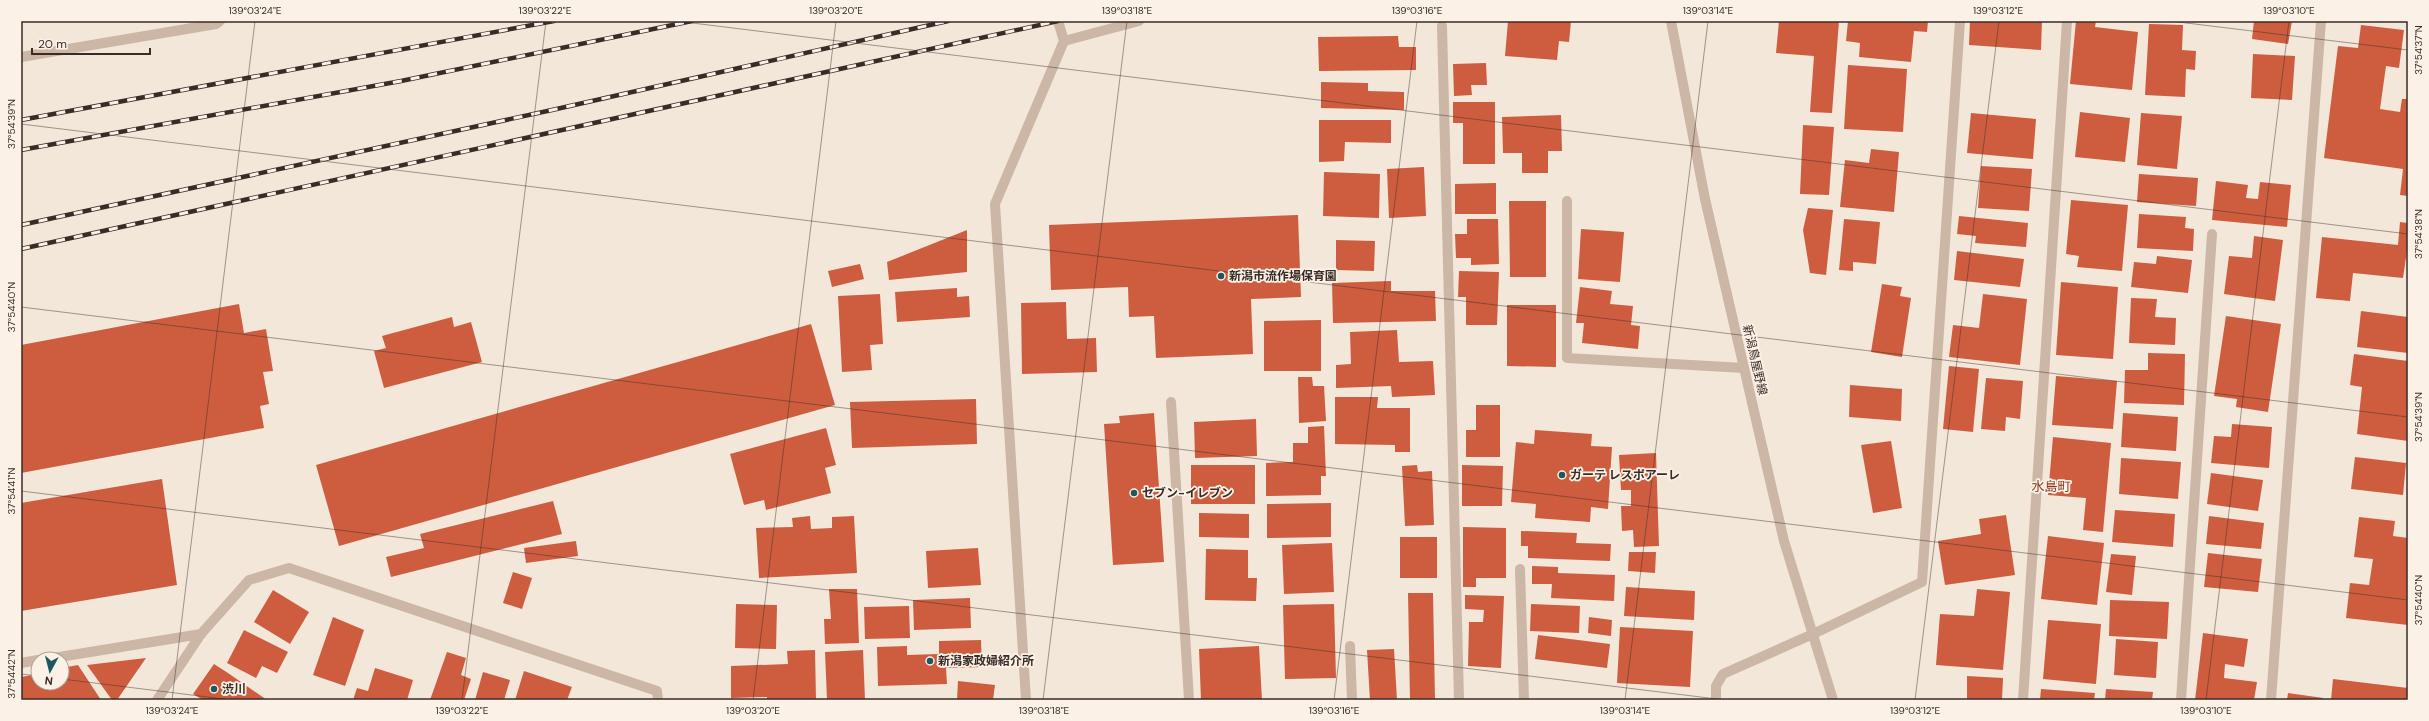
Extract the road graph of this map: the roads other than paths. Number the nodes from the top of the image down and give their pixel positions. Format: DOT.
graph roads {
  1 [pos="220,21"];
  2 [pos="1058,21"];
  3 [pos="1139,21"];
  4 [pos="1671,21"];
  5 [pos="1960,21"];
  6 [pos="2067,21"];
  7 [pos="2321,21"];
  8 [pos="1442,26"];
  9 [pos="1064,41"];
  10 [pos="21,58"];
  11 [pos="1567,201"];
  12 [pos="2212,234"];
  13 [pos="1744,368"];
  14 [pos="1171,402"];
  15 [pos="1520,569"];
  16 [pos="201,634"];
  17 [pos="1813,634"];
  18 [pos="1350,646"];
  19 [pos="70,655"];
  20 [pos="157,700"];
  21 [pos="658,700"];
  22 [pos="1026,700"];
  23 [pos="1190,700"];
  24 [pos="1352,700"];
  25 [pos="1459,700"];
  26 [pos="1524,700"];
  27 [pos="1716,700"];
  28 [pos="1833,700"];
  29 [pos="2023,700"];
  30 [pos="2181,700"];
  31 [pos="2271,700"];
  1 -- 10 [label="street"];
  2 -- 9 [label="street"];
  3 -- 9 [label="street"];
  4 -- 13 [label="street, 新潟鳥屋野線"];
  5 -- 17 [label="street"];
  6 -- 29 [label="street"];
  7 -- 31 [label="street"];
  8 -- 25 [label="street"];
  9 -- 22 [label="street"];
  11 -- 13 [label="street"];
  12 -- 30 [label="street"];
  13 -- 17 [label="street, 新潟鳥屋野線"];
  14 -- 23 [label="street"];
  15 -- 26 [label="street"];
  16 -- 19 [label="street"];
  16 -- 20 [label="street"];
  16 -- 21 [label="street"];
  17 -- 27 [label="street"];
  17 -- 28 [label="street, 新潟鳥屋野線"];
  18 -- 24 [label="street"];
}
